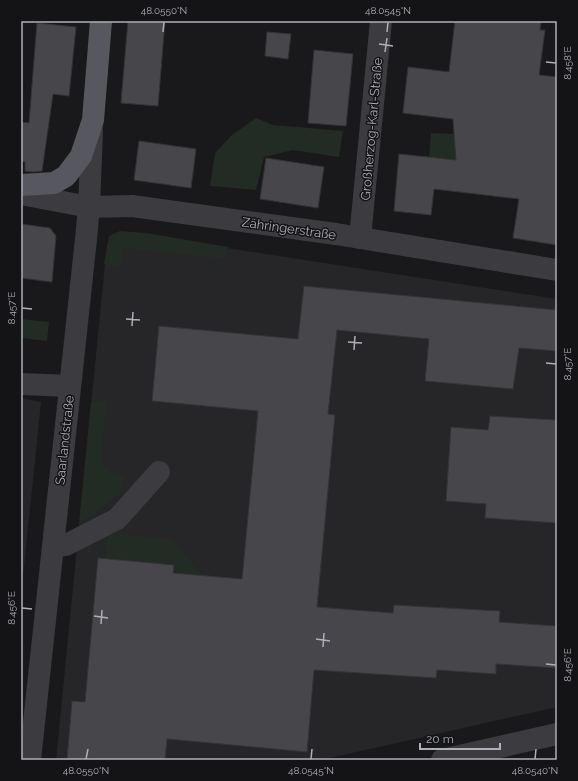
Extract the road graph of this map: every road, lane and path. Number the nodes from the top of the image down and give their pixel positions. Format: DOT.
graph roads {
  1 [pos="102,21"];
  2 [pos="381,21"];
  3 [pos="93,120"];
  4 [pos="21,185"];
  5 [pos="21,194"];
  6 [pos="89,207"];
  7 [pos="360,238"];
  8 [pos="557,270"];
  9 [pos="21,384"];
  10 [pos="70,386"];
  11 [pos="159,472"];
  12 [pos="53,547"];
  13 [pos="557,734"];
  14 [pos="30,760"];
  15 [pos="446,760"];
  1 -- 3 [label="main road"];
  2 -- 7 [label="street, Großherzog-Karl-Straße"];
  3 -- 4 [label="main road"];
  3 -- 6 [label="street, Saarlandstraße"];
  5 -- 6 [label="street, Zähringerstraße"];
  6 -- 7 [label="street, Zähringerstraße"];
  6 -- 10 [label="street, Saarlandstraße"];
  7 -- 8 [label="street, Zähringerstraße"];
  9 -- 10 [label="street"];
  10 -- 12 [label="street, Saarlandstraße"];
  11 -- 12 [label="street"];
  12 -- 14 [label="street, Saarlandstraße"];
  13 -- 15 [label="street"];
}
